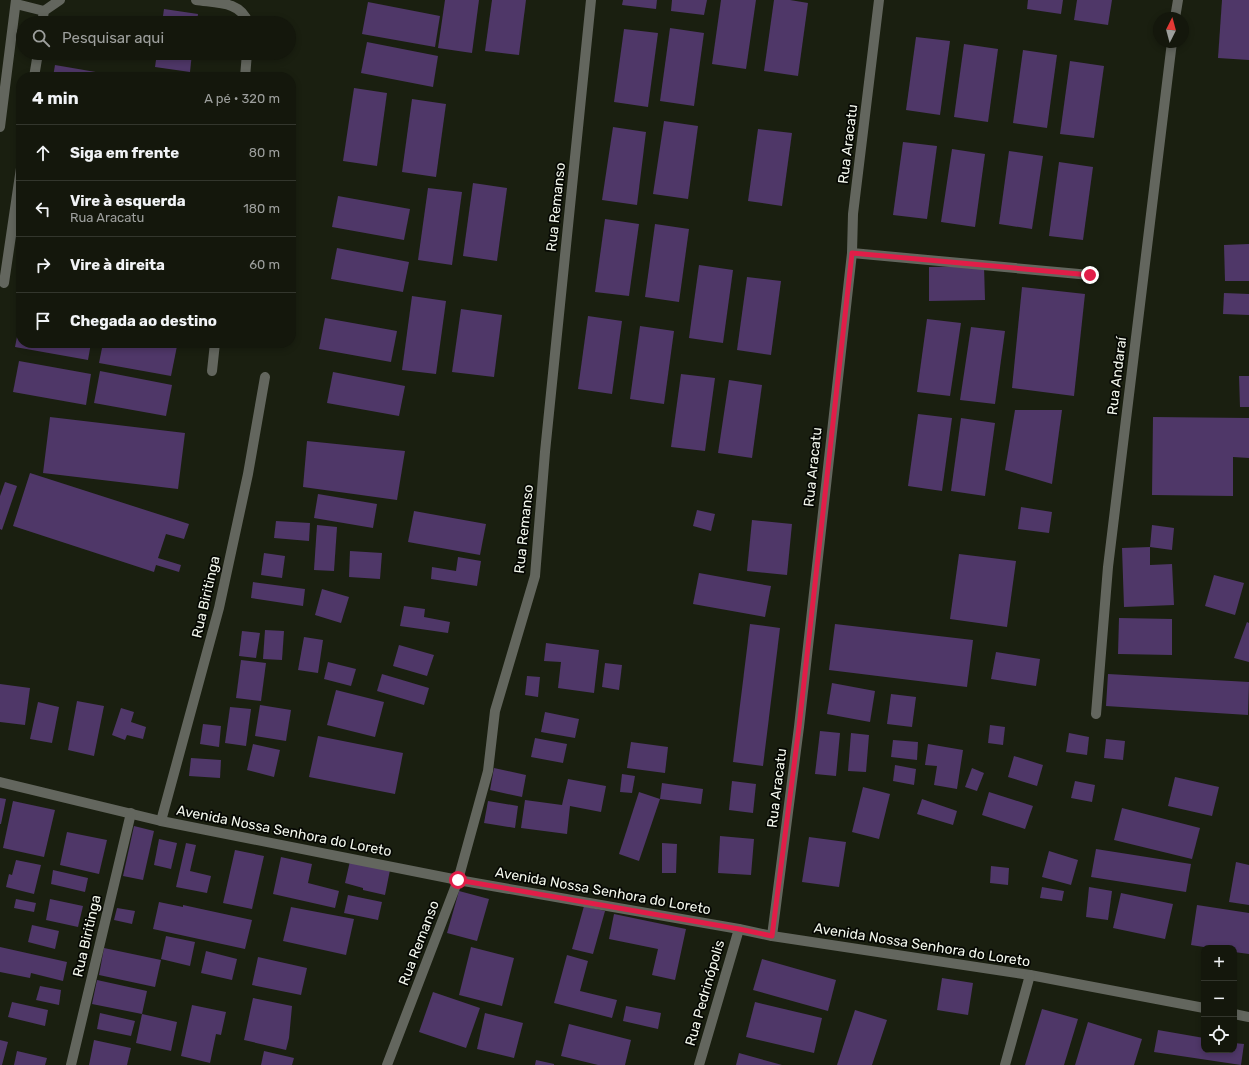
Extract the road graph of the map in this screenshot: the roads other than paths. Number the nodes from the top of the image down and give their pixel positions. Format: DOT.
graph roads {
  1 [pos="60,0"];
  2 [pos="196,0"];
  3 [pos="591,0"];
  4 [pos="879,0"];
  5 [pos="1178,0"];
  6 [pos="16,2"];
  7 [pos="44,11"];
  8 [pos="1176,12"];
  9 [pos="43,16"];
  10 [pos="245,16"];
  11 [pos="1171,48"];
  12 [pos="37,60"];
  13 [pos="246,60"];
  14 [pos="35,72"];
  15 [pos="245,72"];
  16 [pos="0,127"];
  17 [pos="16,202"];
  18 [pos="852,253"];
  19 [pos="1090,275"];
  20 [pos="4,283"];
  21 [pos="214,348"];
  22 [pos="212,371"];
  23 [pos="265,377"];
  24 [pos="1096,714"];
  25 [pos="0,782"];
  26 [pos="130,813"];
  27 [pos="161,821"];
  28 [pos="458,880"];
  29 [pos="739,929"];
  30 [pos="772,936"];
  31 [pos="1030,975"];
  32 [pos="1201,1007"];
  33 [pos="1237,1015"];
  34 [pos="1249,1017"];
  35 [pos="71,1065"];
  36 [pos="388,1065"];
  37 [pos="699,1065"];
  38 [pos="1005,1065"];
  1 -- 7 [label="street"];
  2 -- 10 [label="street"];
  3 -- 28 [label="street, Rua Remanso"];
  4 -- 18 [label="street, Rua Aracatu"];
  5 -- 8 [label="street"];
  6 -- 7 [label="street"];
  6 -- 16 [label="street"];
  7 -- 9 [label="street"];
  11 -- 24 [label="street, Rua Andaraí"];
  12 -- 14 [label="street"];
  13 -- 15 [label="street"];
  17 -- 20 [label="street"];
  18 -- 19 [label="street"];
  18 -- 30 [label="street, Rua Aracatu"];
  21 -- 22 [label="street"];
  23 -- 27 [label="street, Rua Biritinga"];
  25 -- 26 [label="street, Avenida Nossa Senhora do Loreto"];
  26 -- 27 [label="street, Avenida Nossa Senhora do Loreto"];
  26 -- 35 [label="street, Rua Biritinga"];
  27 -- 28 [label="street, Avenida Nossa Senhora do Loreto"];
  28 -- 29 [label="street, Avenida Nossa Senhora do Loreto"];
  28 -- 36 [label="street, Rua Remanso"];
  29 -- 30 [label="street, Avenida Nossa Senhora do Loreto"];
  29 -- 37 [label="street, Rua Pedrinópolis"];
  30 -- 31 [label="street, Avenida Nossa Senhora do Loreto"];
  31 -- 32 [label="street, Avenida Nossa Senhora do Loreto"];
  31 -- 38 [label="street"];
  33 -- 34 [label="street"];
}
